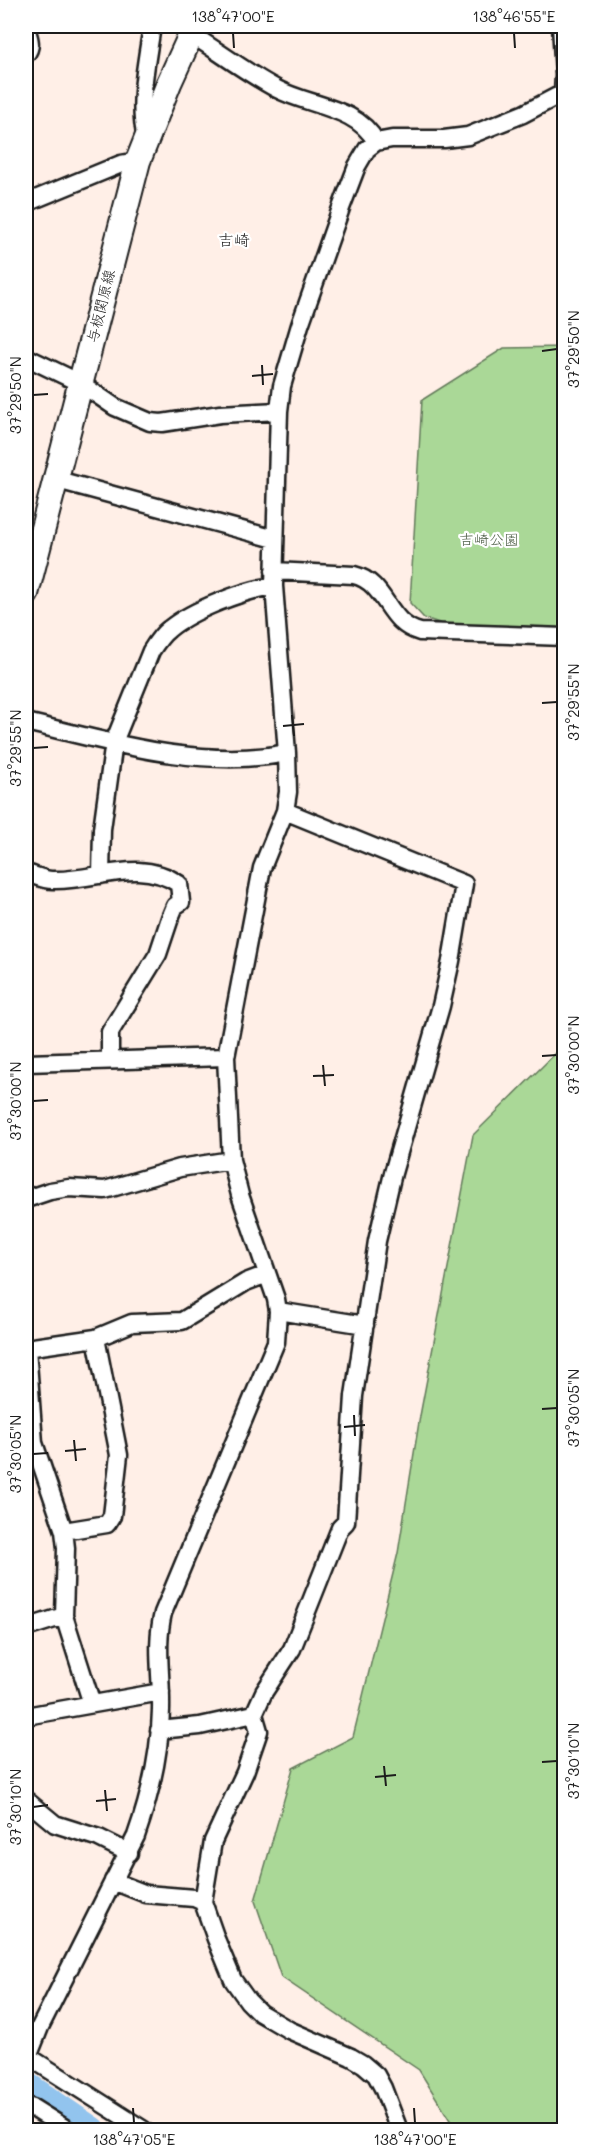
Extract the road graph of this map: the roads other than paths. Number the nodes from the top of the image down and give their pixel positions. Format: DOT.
graph roads {
  1 [pos="152,26"];
  2 [pos="561,26"];
  3 [pos="26,28"];
  4 [pos="193,29"];
  5 [pos="26,54"];
  6 [pos="146,138"];
  7 [pos="376,142"];
  8 [pos="138,161"];
  9 [pos="26,203"];
  10 [pos="26,357"];
  11 [pos="80,383"];
  12 [pos="279,411"];
  13 [pos="54,479"];
  14 [pos="275,539"];
  15 [pos="274,578"];
  16 [pos="26,594"];
  17 [pos="564,637"];
  18 [pos="26,723"];
  19 [pos="114,742"];
  20 [pos="287,753"];
  21 [pos="285,811"];
  22 [pos="26,873"];
  23 [pos="101,875"];
  24 [pos="226,1057"];
  25 [pos="110,1060"];
  26 [pos="26,1063"];
  27 [pos="231,1160"];
  28 [pos="26,1199"];
  29 [pos="267,1274"];
  30 [pos="278,1311"];
  31 [pos="365,1326"];
  32 [pos="96,1338"];
  33 [pos="26,1348"];
  34 [pos="64,1531"];
  35 [pos="64,1616"];
  36 [pos="26,1628"];
  37 [pos="161,1692"];
  38 [pos="92,1704"];
  39 [pos="254,1714"];
  40 [pos="26,1716"];
  41 [pos="159,1730"];
  42 [pos="26,1800"];
  43 [pos="129,1852"];
  44 [pos="113,1881"];
  45 [pos="203,1902"];
  46 [pos="26,2058"];
  47 [pos="26,2106"];
  48 [pos="68,2130"];
  49 [pos="144,2130"];
  50 [pos="399,2130"];
  1 -- 6 [label="street"];
  2 -- 7 [label="street"];
  3 -- 5 [label="street"];
  4 -- 6 [label="main road, 与板関原線"];
  4 -- 7 [label="street"];
  6 -- 8 [label="main road, 与板関原線"];
  7 -- 12 [label="street"];
  8 -- 9 [label="street"];
  8 -- 11 [label="main road, 与板関原線"];
  10 -- 11 [label="street"];
  11 -- 12 [label="street"];
  11 -- 13 [label="main road, 与板関原線"];
  12 -- 14 [label="street"];
  13 -- 14 [label="street"];
  13 -- 16 [label="main road, 与板関原線"];
  14 -- 15 [label="street"];
  15 -- 17 [label="street"];
  15 -- 19 [label="street"];
  15 -- 20 [label="street"];
  18 -- 19 [label="street"];
  19 -- 20 [label="street"];
  19 -- 23 [label="street"];
  20 -- 21 [label="street"];
  21 -- 24 [label="street"];
  21 -- 31 [label="street"];
  22 -- 23 [label="street"];
  23 -- 25 [label="street"];
  24 -- 25 [label="street"];
  24 -- 27 [label="street"];
  25 -- 26 [label="street"];
  27 -- 28 [label="street"];
  27 -- 29 [label="street"];
  29 -- 30 [label="street"];
  29 -- 32 [label="street"];
  30 -- 31 [label="street"];
  30 -- 37 [label="street"];
  31 -- 39 [label="street"];
  32 -- 33 [label="street"];
  32 -- 34 [label="street"];
  33 -- 34 [label="street"];
  34 -- 35 [label="street"];
  35 -- 36 [label="street"];
  35 -- 38 [label="street"];
  37 -- 38 [label="street"];
  37 -- 41 [label="street"];
  38 -- 40 [label="street"];
  39 -- 41 [label="street"];
  39 -- 45 [label="street"];
  41 -- 43 [label="street"];
  42 -- 43 [label="street"];
  43 -- 44 [label="street"];
  44 -- 45 [label="street"];
  44 -- 46 [label="street"];
  45 -- 50 [label="street"];
  46 -- 49 [label="street"];
  47 -- 48 [label="street"];
}
